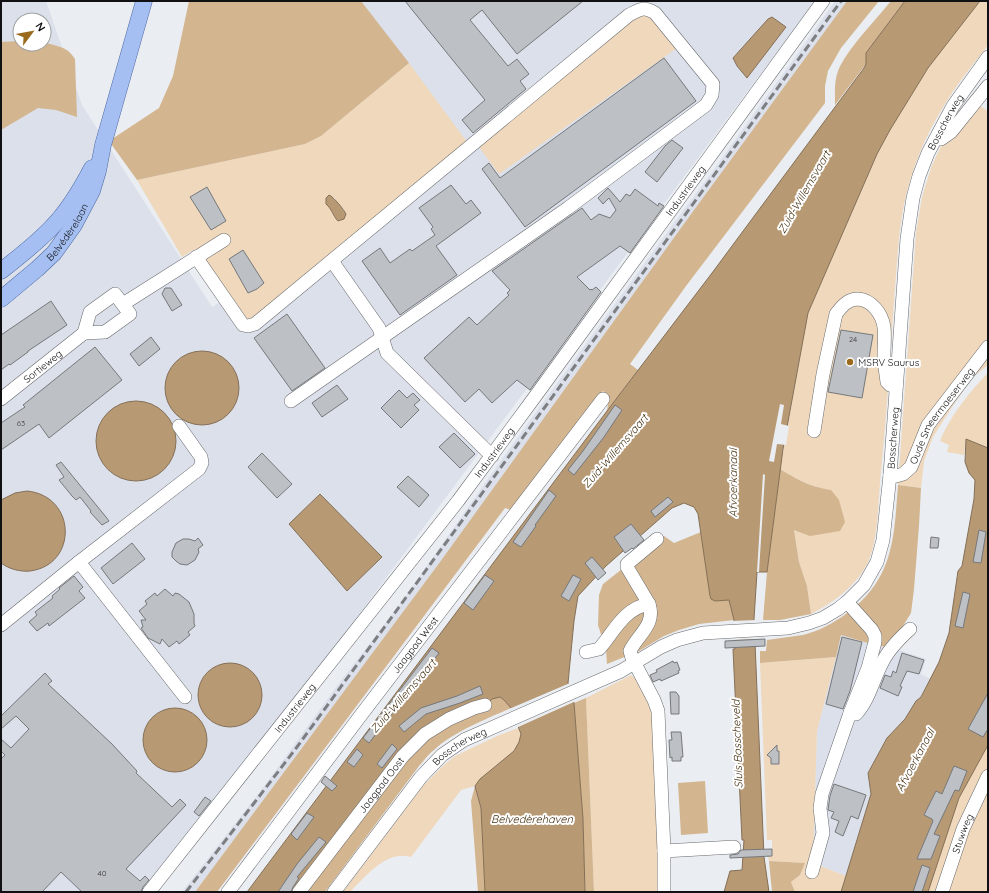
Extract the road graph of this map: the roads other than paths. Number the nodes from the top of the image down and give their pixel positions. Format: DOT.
graph roads {
  1 [pos="144,1"];
  2 [pos="823,1"];
  3 [pos="988,58"];
  4 [pos="988,86"];
  5 [pos="941,139"];
  6 [pos="103,145"];
  7 [pos="224,240"];
  8 [pos="196,257"];
  9 [pos="332,261"];
  10 [pos="1,271"];
  11 [pos="1,299"];
  12 [pos="123,304"];
  13 [pos="84,334"];
  14 [pos="382,338"];
  15 [pos="988,347"];
  16 [pos="896,386"];
  17 [pos="1,399"];
  18 [pos="603,399"];
  19 [pos="291,401"];
  20 [pos="179,426"];
  21 [pos="814,431"];
  22 [pos="492,456"];
  23 [pos="890,475"];
  24 [pos="657,539"];
  25 [pos="80,562"];
  26 [pos="847,602"];
  27 [pos="649,604"];
  28 [pos="1,625"];
  29 [pos="910,629"];
  30 [pos="586,652"];
  31 [pos="635,663"];
  32 [pos="185,697"];
  33 [pos="485,704"];
  34 [pos="850,713"];
  35 [pos="988,776"];
  36 [pos="734,847"];
  37 [pos="664,850"];
  38 [pos="812,872"];
  39 [pos="149,892"];
  40 [pos="228,892"];
  41 [pos="300,892"];
  42 [pos="334,892"];
  43 [pos="664,892"];
  44 [pos="942,892"];
  1 -- 6 [label="main road, Belvédèrelaan"];
  2 -- 22 [label="street, Industrieweg"];
  3 -- 16 [label="street, Bosscherweg"];
  4 -- 5 [label="street"];
  6 -- 10 [label="main road, Belvédèrelaan"];
  6 -- 11 [label="main road, Belvédèrelaan"];
  7 -- 8 [label="street"];
  8 -- 9 [label="street"];
  8 -- 12 [label="street"];
  9 -- 14 [label="street"];
  9 -- 14 [label="street"];
  12 -- 13 [label="street"];
  12 -- 13 [label="street"];
  13 -- 17 [label="street, Sortieweg"];
  14 -- 19 [label="street"];
  14 -- 22 [label="street"];
  15 -- 23 [label="street, Oude Smeermaeserweg"];
  16 -- 21 [label="street"];
  16 -- 23 [label="street, Bosscherweg"];
  18 -- 40 [label="street, Jaagpad West"];
  20 -- 25 [label="street"];
  22 -- 39 [label="street, Industrieweg"];
  23 -- 26 [label="street, Bosscherweg"];
  24 -- 27 [label="street"];
  25 -- 28 [label="street"];
  25 -- 32 [label="street"];
  26 -- 31 [label="street, Bosscherweg"];
  26 -- 34 [label="street"];
  27 -- 30 [label="street"];
  27 -- 31 [label="street"];
  29 -- 34 [label="street"];
  31 -- 37 [label="street"];
  31 -- 42 [label="street, Bosscherweg"];
  33 -- 41 [label="street, Jaagpad Oost"];
  34 -- 38 [label="street"];
  35 -- 44 [label="street, Stuwweg"];
  36 -- 37 [label="street"];
  37 -- 43 [label="street"];
}
